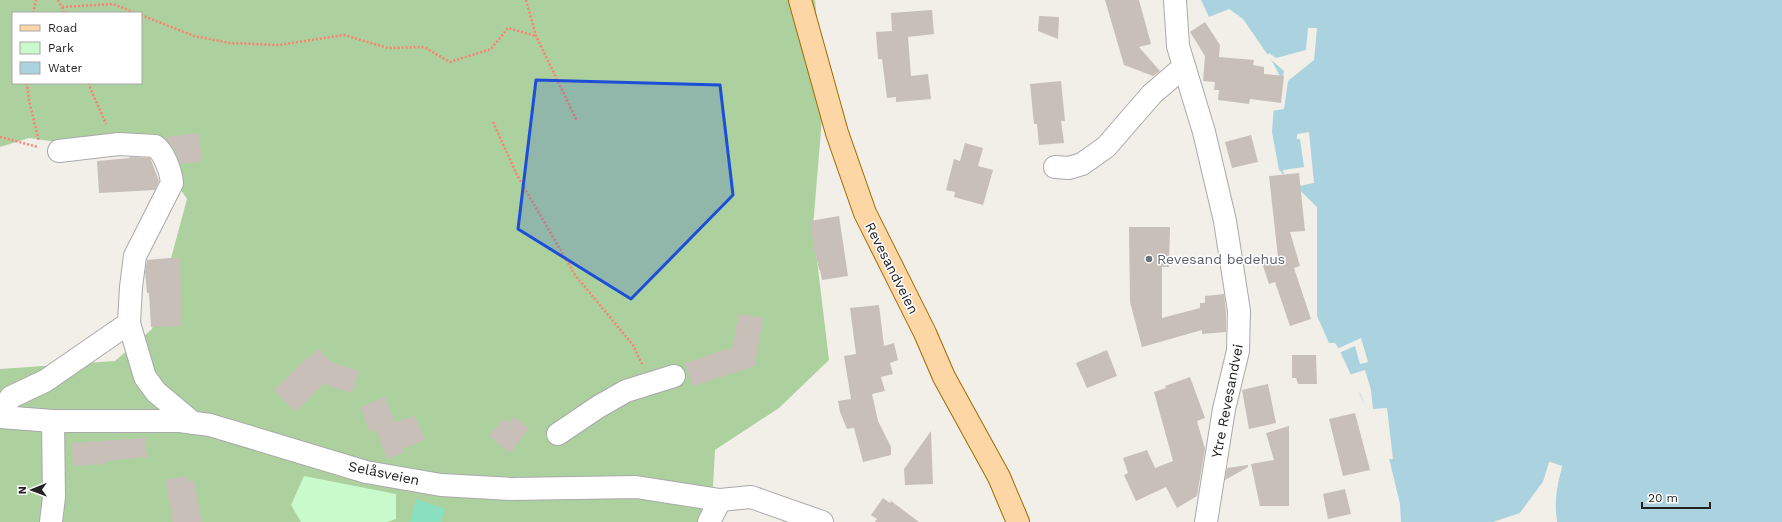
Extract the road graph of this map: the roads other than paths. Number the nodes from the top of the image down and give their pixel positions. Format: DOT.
graph roads {
  1 [pos="800,0"];
  2 [pos="1175,0"];
  3 [pos="1185,69"];
  4 [pos="59,151"];
  5 [pos="1055,167"];
  6 [pos="129,323"];
  7 [pos="674,376"];
  8 [pos="0,413"];
  9 [pos="0,417"];
  10 [pos="53,421"];
  11 [pos="193,423"];
  12 [pos="558,434"];
  13 [pos="720,500"];
  14 [pos="50,522"];
  15 [pos="709,522"];
  16 [pos="822,522"];
  17 [pos="1018,522"];
  18 [pos="1206,522"];
  1 -- 17 [label="main road, Revesandveien"];
  2 -- 3 [label="street, Ytre Revesandvei"];
  3 -- 5 [label="street"];
  3 -- 18 [label="street, Ytre Revesandvei"];
  4 -- 6 [label="street"];
  6 -- 8 [label="street"];
  6 -- 11 [label="street"];
  7 -- 12 [label="street"];
  9 -- 10 [label="street, Selåsveien"];
  10 -- 11 [label="street, Selåsveien"];
  10 -- 14 [label="street"];
  11 -- 13 [label="street, Selåsveien"];
  13 -- 15 [label="street"];
  13 -- 16 [label="street, Selåsveien"];
}
